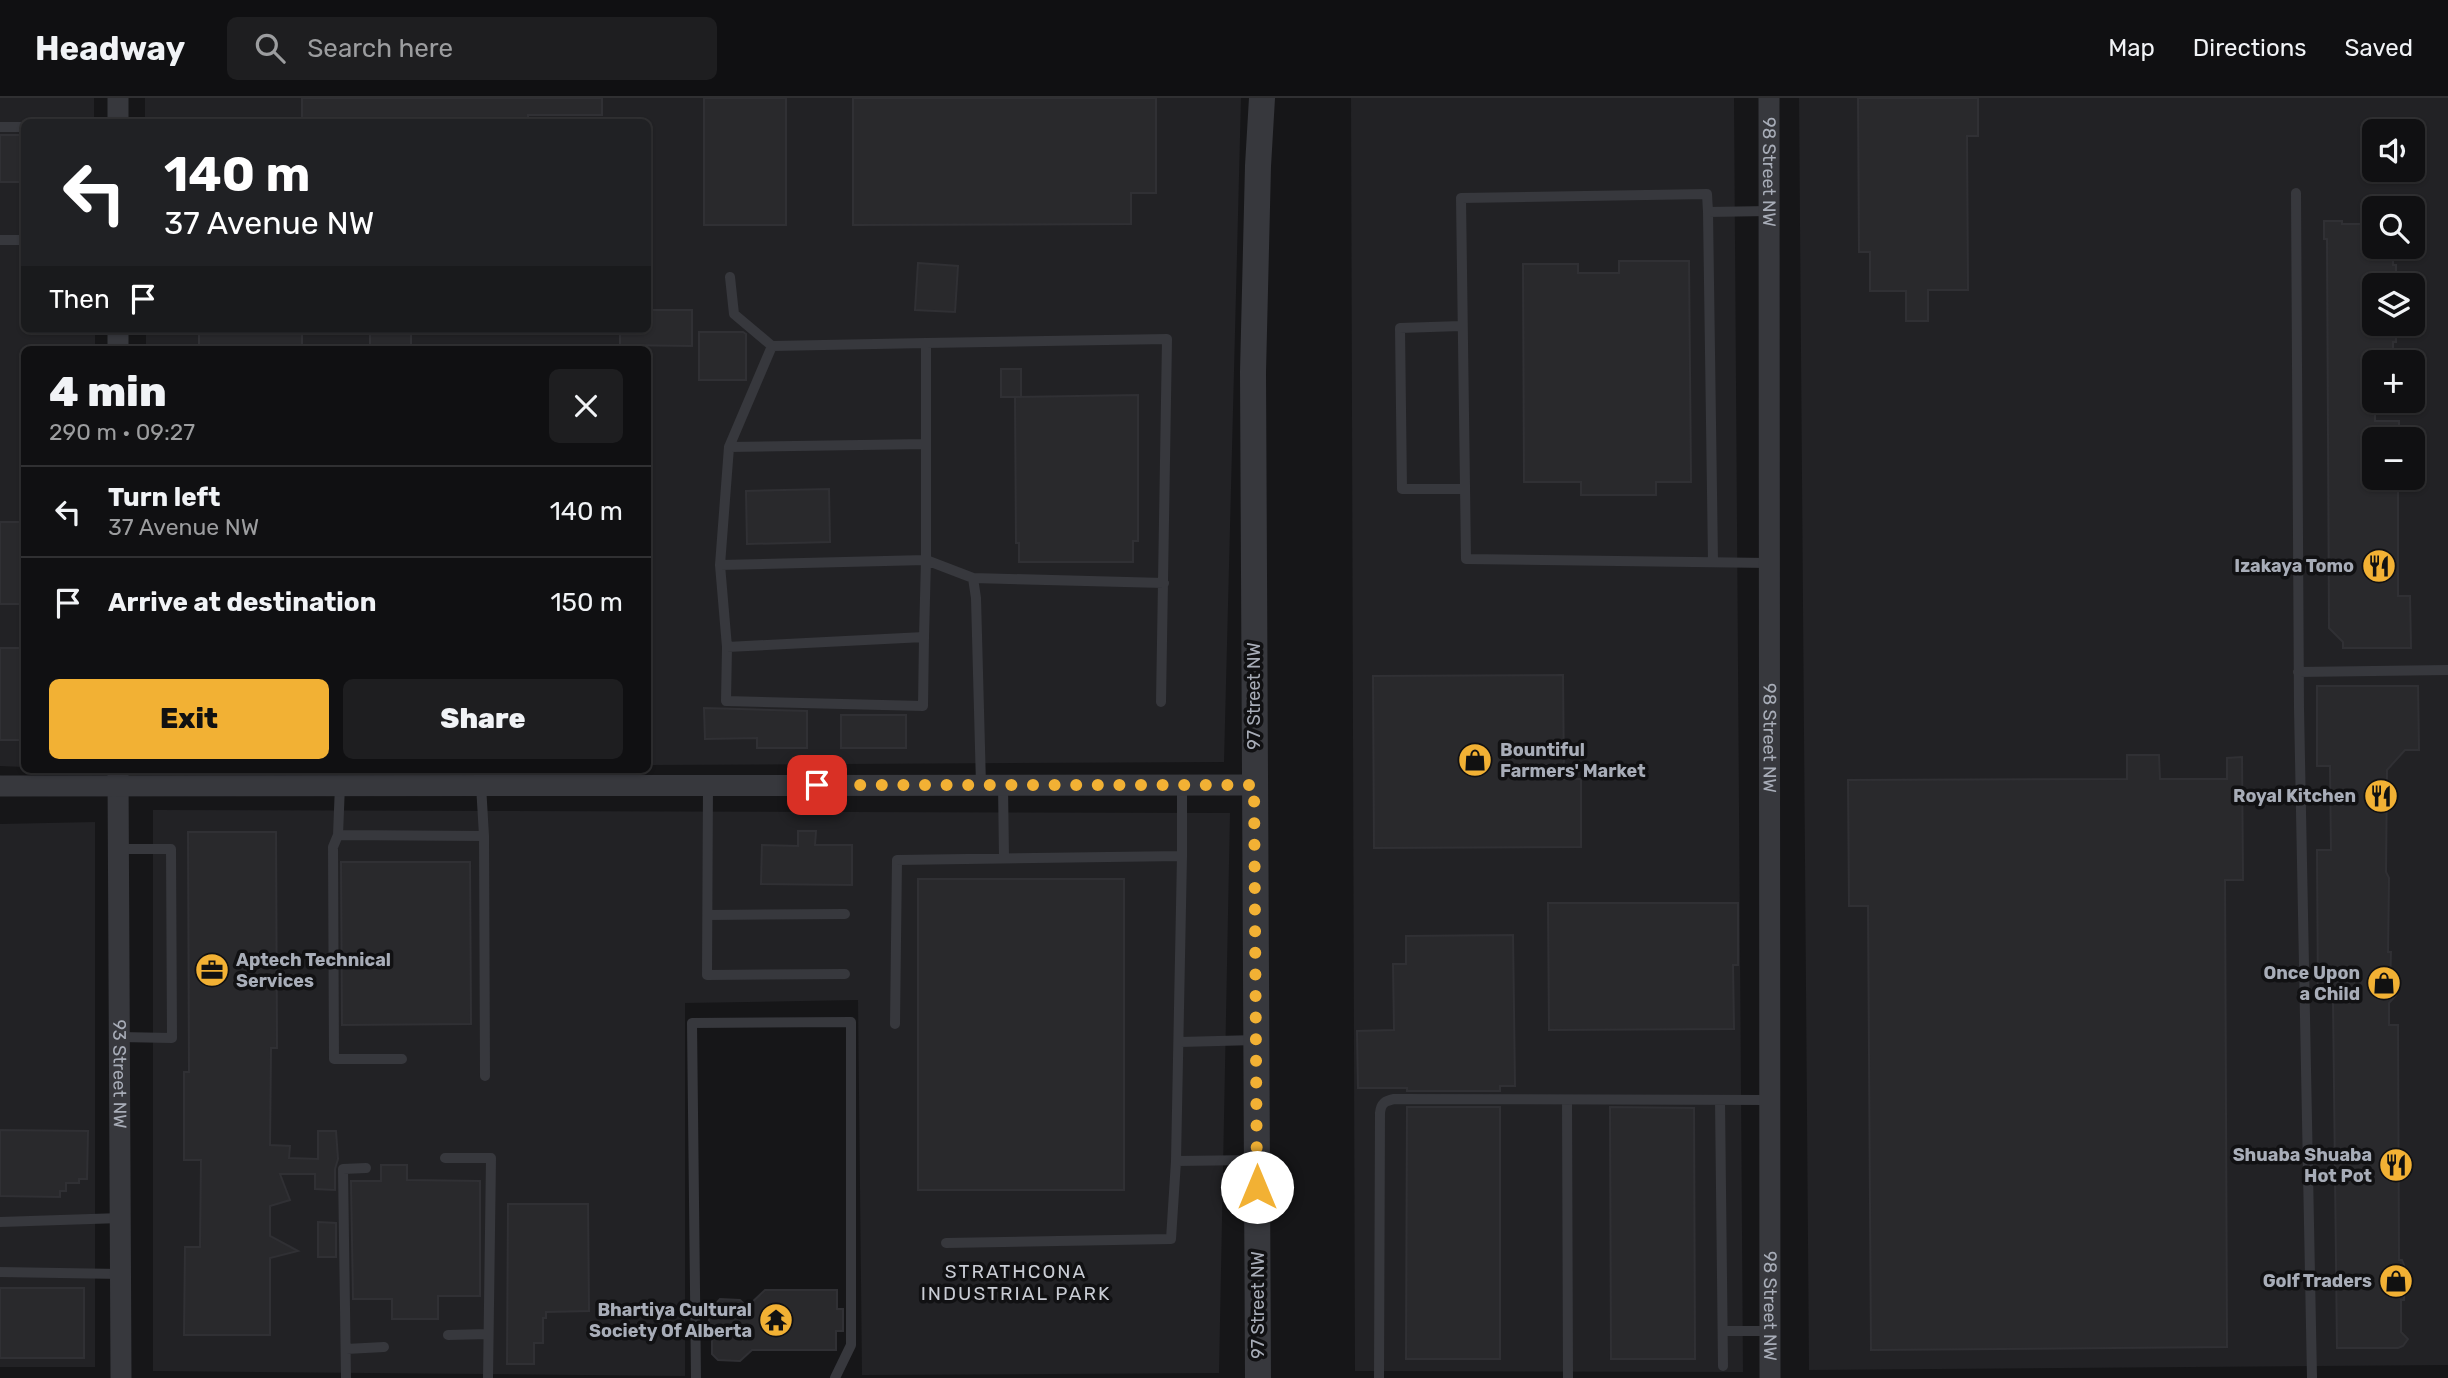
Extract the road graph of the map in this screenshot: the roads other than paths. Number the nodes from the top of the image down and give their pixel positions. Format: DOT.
graph roads {
  1 [pos="118,98"];
  2 [pos="1262,98"];
  3 [pos="1769,98"];
  4 [pos="118,119"];
  5 [pos="0,127"];
  6 [pos="21,127"];
  7 [pos="2296,193"];
  8 [pos="1769,211"];
  9 [pos="1708,212"];
  10 [pos="0,240"];
  11 [pos="21,240"];
  12 [pos="730,277"];
  13 [pos="1461,326"];
  14 [pos="926,343"];
  15 [pos="772,346"];
  16 [pos="926,444"];
  17 [pos="729,447"];
  18 [pos="1464,489"];
  19 [pos="926,560"];
  20 [pos="1713,562"];
  21 [pos="1769,563"];
  22 [pos="720,565"];
  23 [pos="973,578"];
  24 [pos="1164,583"];
  25 [pos="923,637"];
  26 [pos="727,647"];
  27 [pos="2448,670"];
  28 [pos="2298,672"];
  29 [pos="1161,702"];
  30 [pos="118,778"];
  31 [pos="340,785"];
  32 [pos="481,785"];
  33 [pos="708,785"];
  34 [pos="981,785"];
  35 [pos="1003,785"];
  36 [pos="1182,785"];
  37 [pos="1254,785"];
  38 [pos="0,786"];
  39 [pos="338,835"];
  40 [pos="484,836"];
  41 [pos="118,849"];
  42 [pos="1182,856"];
  43 [pos="1004,858"];
  44 [pos="845,914"];
  45 [pos="708,915"];
  46 [pos="845,974"];
  47 [pos="895,1024"];
  48 [pos="120,1037"];
  49 [pos="1256,1040"];
  50 [pos="1180,1042"];
  51 [pos="402,1059"];
  52 [pos="485,1076"];
  53 [pos="1567,1100"];
  54 [pos="1720,1100"];
  55 [pos="1770,1100"];
  56 [pos="445,1158"];
  57 [pos="1257,1160"];
  58 [pos="1176,1161"];
  59 [pos="366,1168"];
  60 [pos="121,1218"];
  61 [pos="0,1222"];
  62 [pos="946,1243"];
  63 [pos="0,1272"];
  64 [pos="121,1274"];
  65 [pos="1723,1331"];
  66 [pos="1770,1331"];
  67 [pos="488,1334"];
  68 [pos="448,1335"];
  69 [pos="384,1347"];
  70 [pos="345,1349"];
  71 [pos="1723,1366"];
  72 [pos="121,1378"];
  73 [pos="346,1378"];
  74 [pos="488,1378"];
  75 [pos="696,1378"];
  76 [pos="835,1378"];
  77 [pos="1258,1378"];
  78 [pos="1379,1378"];
  79 [pos="1568,1378"];
  80 [pos="1770,1378"];
  81 [pos="2312,1378"];
  1 -- 4 [label="street"];
  2 -- 37 [label="street, 97 Street NW"];
  3 -- 8 [label="street, 98 Street NW"];
  5 -- 6 [label="lane"];
  7 -- 28 [label="lane"];
  8 -- 9 [label="lane"];
  8 -- 21 [label="street, 98 Street NW"];
  9 -- 13 [label="lane"];
  9 -- 20 [label="lane"];
  10 -- 11 [label="lane"];
  12 -- 15 [label="lane"];
  13 -- 18 [label="lane"];
  13 -- 18 [label="lane"];
  14 -- 15 [label="lane"];
  14 -- 16 [label="lane"];
  14 -- 24 [label="lane"];
  15 -- 17 [label="lane"];
  16 -- 17 [label="lane"];
  16 -- 19 [label="lane"];
  17 -- 22 [label="lane"];
  18 -- 20 [label="lane"];
  19 -- 22 [label="lane"];
  19 -- 23 [label="lane"];
  19 -- 25 [label="lane"];
  20 -- 21 [label="lane"];
  21 -- 55 [label="street, 98 Street NW"];
  22 -- 26 [label="lane"];
  23 -- 24 [label="lane"];
  23 -- 34 [label="lane"];
  24 -- 29 [label="lane"];
  25 -- 26 [label="lane"];
  25 -- 26 [label="lane"];
  27 -- 28 [label="lane"];
  28 -- 81 [label="lane"];
  30 -- 31 [label="street"];
  30 -- 38 [label="street"];
  30 -- 41 [label="street, 93 Street NW"];
  31 -- 32 [label="street"];
  31 -- 39 [label="lane"];
  32 -- 33 [label="street"];
  32 -- 40 [label="lane"];
  33 -- 34 [label="street"];
  33 -- 45 [label="lane"];
  34 -- 35 [label="street"];
  35 -- 36 [label="street"];
  35 -- 43 [label="lane"];
  36 -- 37 [label="street"];
  36 -- 42 [label="lane"];
  37 -- 49 [label="street, 97 Street NW"];
  39 -- 40 [label="lane"];
  39 -- 51 [label="lane"];
  40 -- 52 [label="lane"];
  41 -- 48 [label="street, 93 Street NW"];
  41 -- 48 [label="lane"];
  42 -- 43 [label="lane"];
  42 -- 50 [label="lane"];
  43 -- 47 [label="lane"];
  44 -- 45 [label="lane"];
  45 -- 46 [label="lane"];
  48 -- 60 [label="street, 93 Street NW"];
  49 -- 50 [label="lane"];
  49 -- 57 [label="street, 97 Street NW"];
  50 -- 58 [label="lane"];
  53 -- 54 [label="lane"];
  53 -- 78 [label="lane"];
  53 -- 79 [label="lane"];
  54 -- 55 [label="lane"];
  54 -- 65 [label="lane"];
  55 -- 66 [label="street, 98 Street NW"];
  56 -- 67 [label="lane"];
  57 -- 58 [label="lane"];
  57 -- 77 [label="street, 97 Street NW"];
  58 -- 62 [label="lane"];
  59 -- 70 [label="lane"];
  60 -- 61 [label="lane"];
  60 -- 64 [label="street, 93 Street NW"];
  63 -- 64 [label="lane"];
  64 -- 72 [label="street, 93 Street NW"];
  65 -- 66 [label="lane"];
  65 -- 71 [label="lane"];
  66 -- 80 [label="street, 98 Street NW"];
  67 -- 68 [label="lane"];
  67 -- 74 [label="lane"];
  69 -- 70 [label="lane"];
  70 -- 73 [label="lane"];
  75 -- 76 [label="lane"];
}
